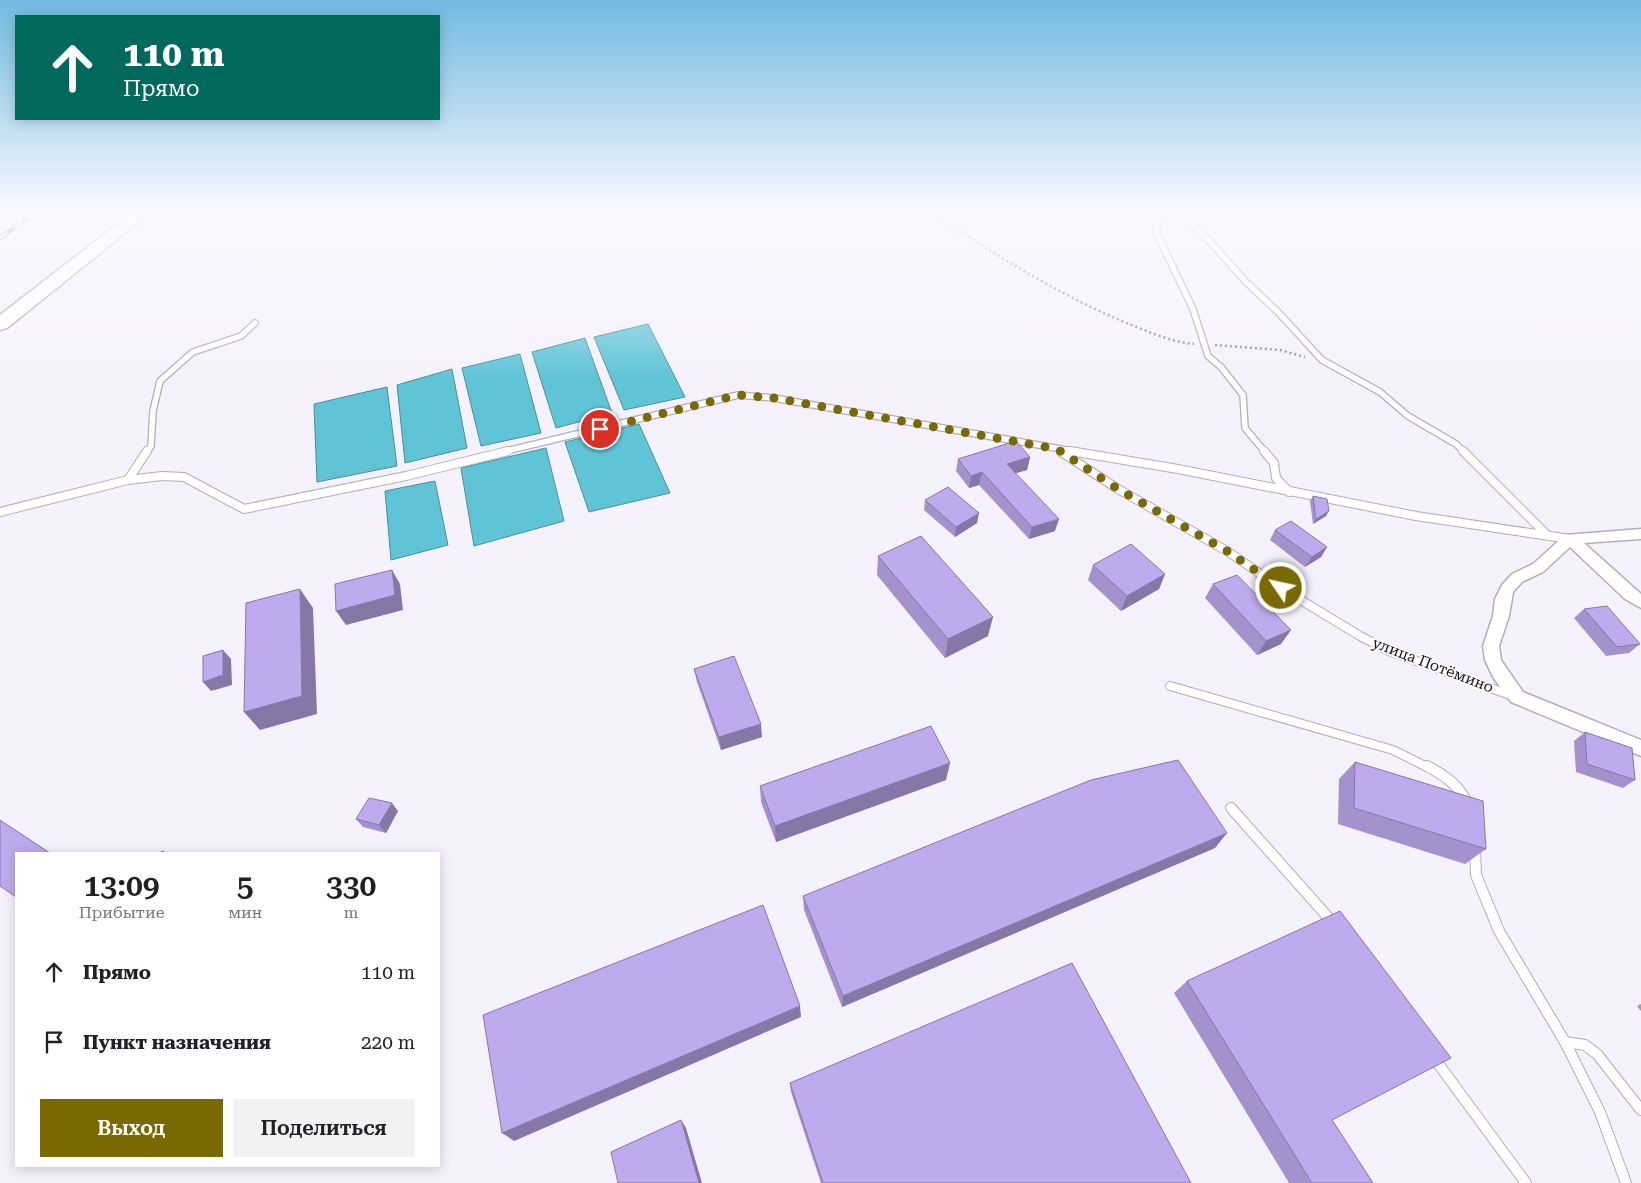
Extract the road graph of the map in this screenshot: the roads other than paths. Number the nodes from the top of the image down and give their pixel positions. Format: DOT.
graph roads {
  1 [pos="71,268"];
  2 [pos="1174,268"];
  3 [pos="1234,268"];
  4 [pos="255,323"];
  5 [pos="0,324"];
  6 [pos="1057,449"];
  7 [pos="128,480"];
  8 [pos="1289,492"];
  9 [pos="0,512"];
  10 [pos="1641,534"];
  11 [pos="1547,535"];
  12 [pos="1570,539"];
  13 [pos="1641,602"];
  14 [pos="1170,686"];
  15 [pos="1518,697"];
  16 [pos="1641,748"];
  17 [pos="1231,808"];
  18 [pos="1473,816"];
  19 [pos="1474,835"];
  20 [pos="1340,932"];
  21 [pos="1565,1042"];
  22 [pos="1427,1050"];
  23 [pos="1641,1110"];
  24 [pos="1526,1183"];
  25 [pos="1626,1183"];
  1 -- 5 [label="main road"];
  2 -- 8 [label="lane"];
  3 -- 11 [label="lane"];
  4 -- 7 [label="lane"];
  6 -- 7 [label="lane"];
  6 -- 8 [label="lane"];
  6 -- 15 [label="lane, улица Потёмино"];
  7 -- 9 [label="lane"];
  8 -- 11 [label="lane"];
  10 -- 12 [label="street"];
  11 -- 12 [label="lane"];
  12 -- 13 [label="street"];
  12 -- 15 [label="street"];
  14 -- 18 [label="lane"];
  15 -- 16 [label="street, улица Потёмино"];
  17 -- 20 [label="lane"];
  19 -- 21 [label="lane"];
  21 -- 23 [label="lane"];
  21 -- 25 [label="lane"];
  22 -- 24 [label="lane"];
}
